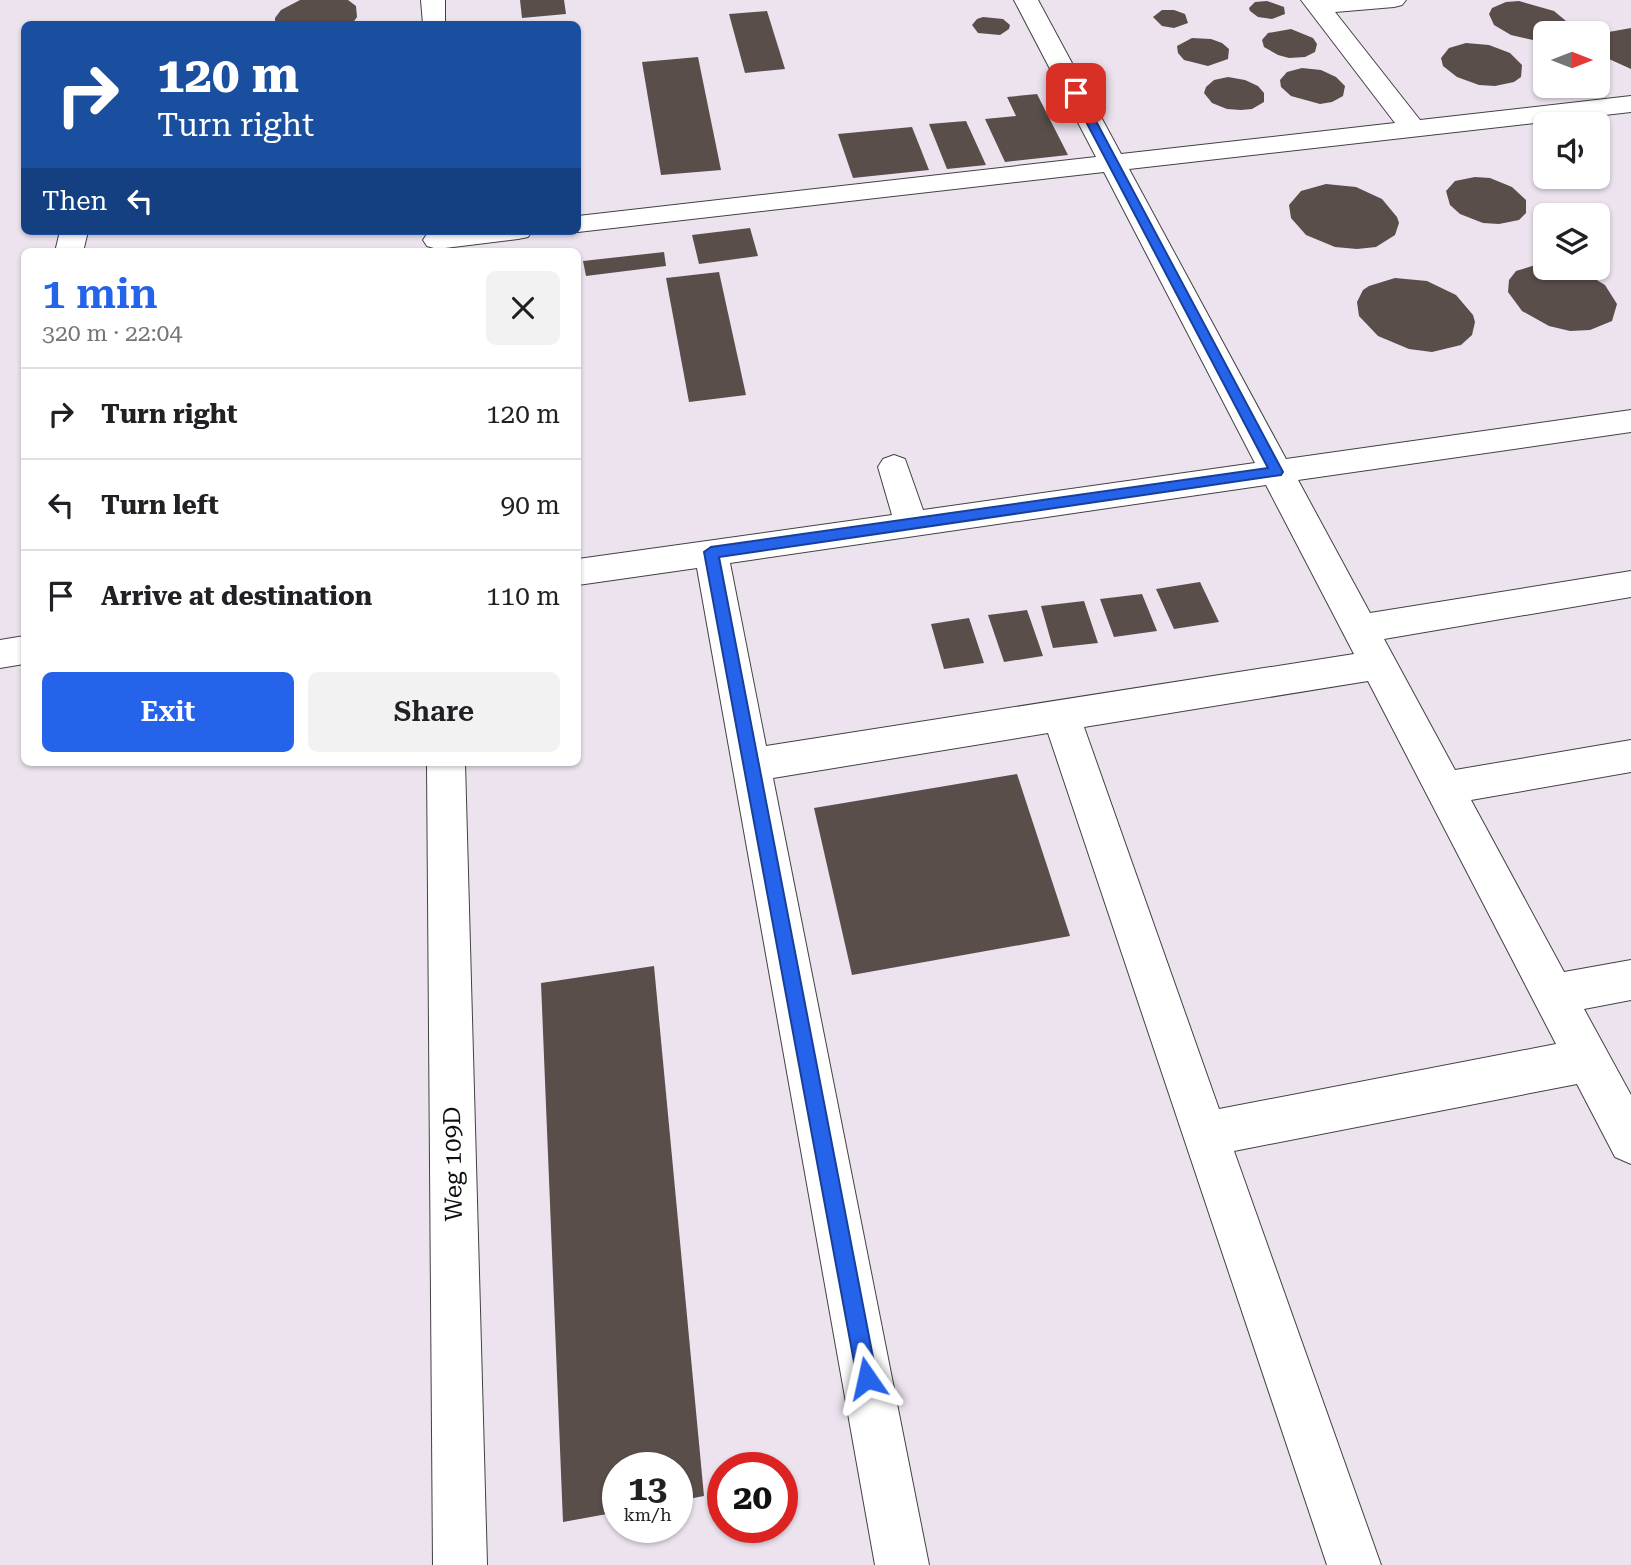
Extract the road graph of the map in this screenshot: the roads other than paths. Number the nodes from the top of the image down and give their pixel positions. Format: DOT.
graph roads {
  1 [pos="433,0"];
  2 [pos="1027,0"];
  3 [pos="1394,0"];
  4 [pos="1315,3"];
  5 [pos="434,21"];
  6 [pos="1631,104"];
  7 [pos="1413,129"];
  8 [pos="1113,163"];
  9 [pos="581,224"];
  10 [pos="486,235"];
  11 [pos="437,241"];
  12 [pos="1631,421"];
  13 [pos="894,467"];
  14 [pos="1276,472"];
  15 [pos="912,524"];
  16 [pos="711,552"];
  17 [pos="581,572"];
  18 [pos="1631,584"];
  19 [pos="1360,629"];
  20 [pos="21,650"];
  21 [pos="0,654"];
  22 [pos="1379,665"];
  23 [pos="1061,716"];
  24 [pos="1631,756"];
  25 [pos="751,765"];
  26 [pos="446,766"];
  27 [pos="1444,788"];
  28 [pos="1631,980"];
  29 [pos="1553,994"];
  30 [pos="1588,1060"];
  31 [pos="1205,1134"];
  32 [pos="1631,1142"];
  33 [pos="460,1565"];
  34 [pos="902,1565"];
  35 [pos="1354,1565"];
  1 -- 5 [label="lane"];
  2 -- 8 [label="lane"];
  3 -- 4 [label="lane"];
  4 -- 7 [label="lane"];
  6 -- 7 [label="lane"];
  7 -- 8 [label="lane"];
  8 -- 9 [label="lane"];
  8 -- 14 [label="lane"];
  10 -- 11 [label="lane"];
  12 -- 14 [label="lane"];
  13 -- 15 [label="lane"];
  14 -- 15 [label="lane"];
  14 -- 19 [label="lane"];
  15 -- 16 [label="lane"];
  16 -- 17 [label="lane"];
  16 -- 25 [label="lane"];
  18 -- 19 [label="lane"];
  19 -- 22 [label="lane"];
  20 -- 21 [label="lane"];
  22 -- 23 [label="lane"];
  22 -- 27 [label="lane"];
  23 -- 25 [label="lane"];
  23 -- 31 [label="lane"];
  24 -- 27 [label="lane"];
  25 -- 34 [label="lane"];
  26 -- 33 [label="lane, Weg 109D"];
  27 -- 29 [label="lane"];
  28 -- 29 [label="lane"];
  29 -- 30 [label="lane"];
  30 -- 31 [label="lane"];
  30 -- 32 [label="lane"];
  31 -- 35 [label="lane"];
}
